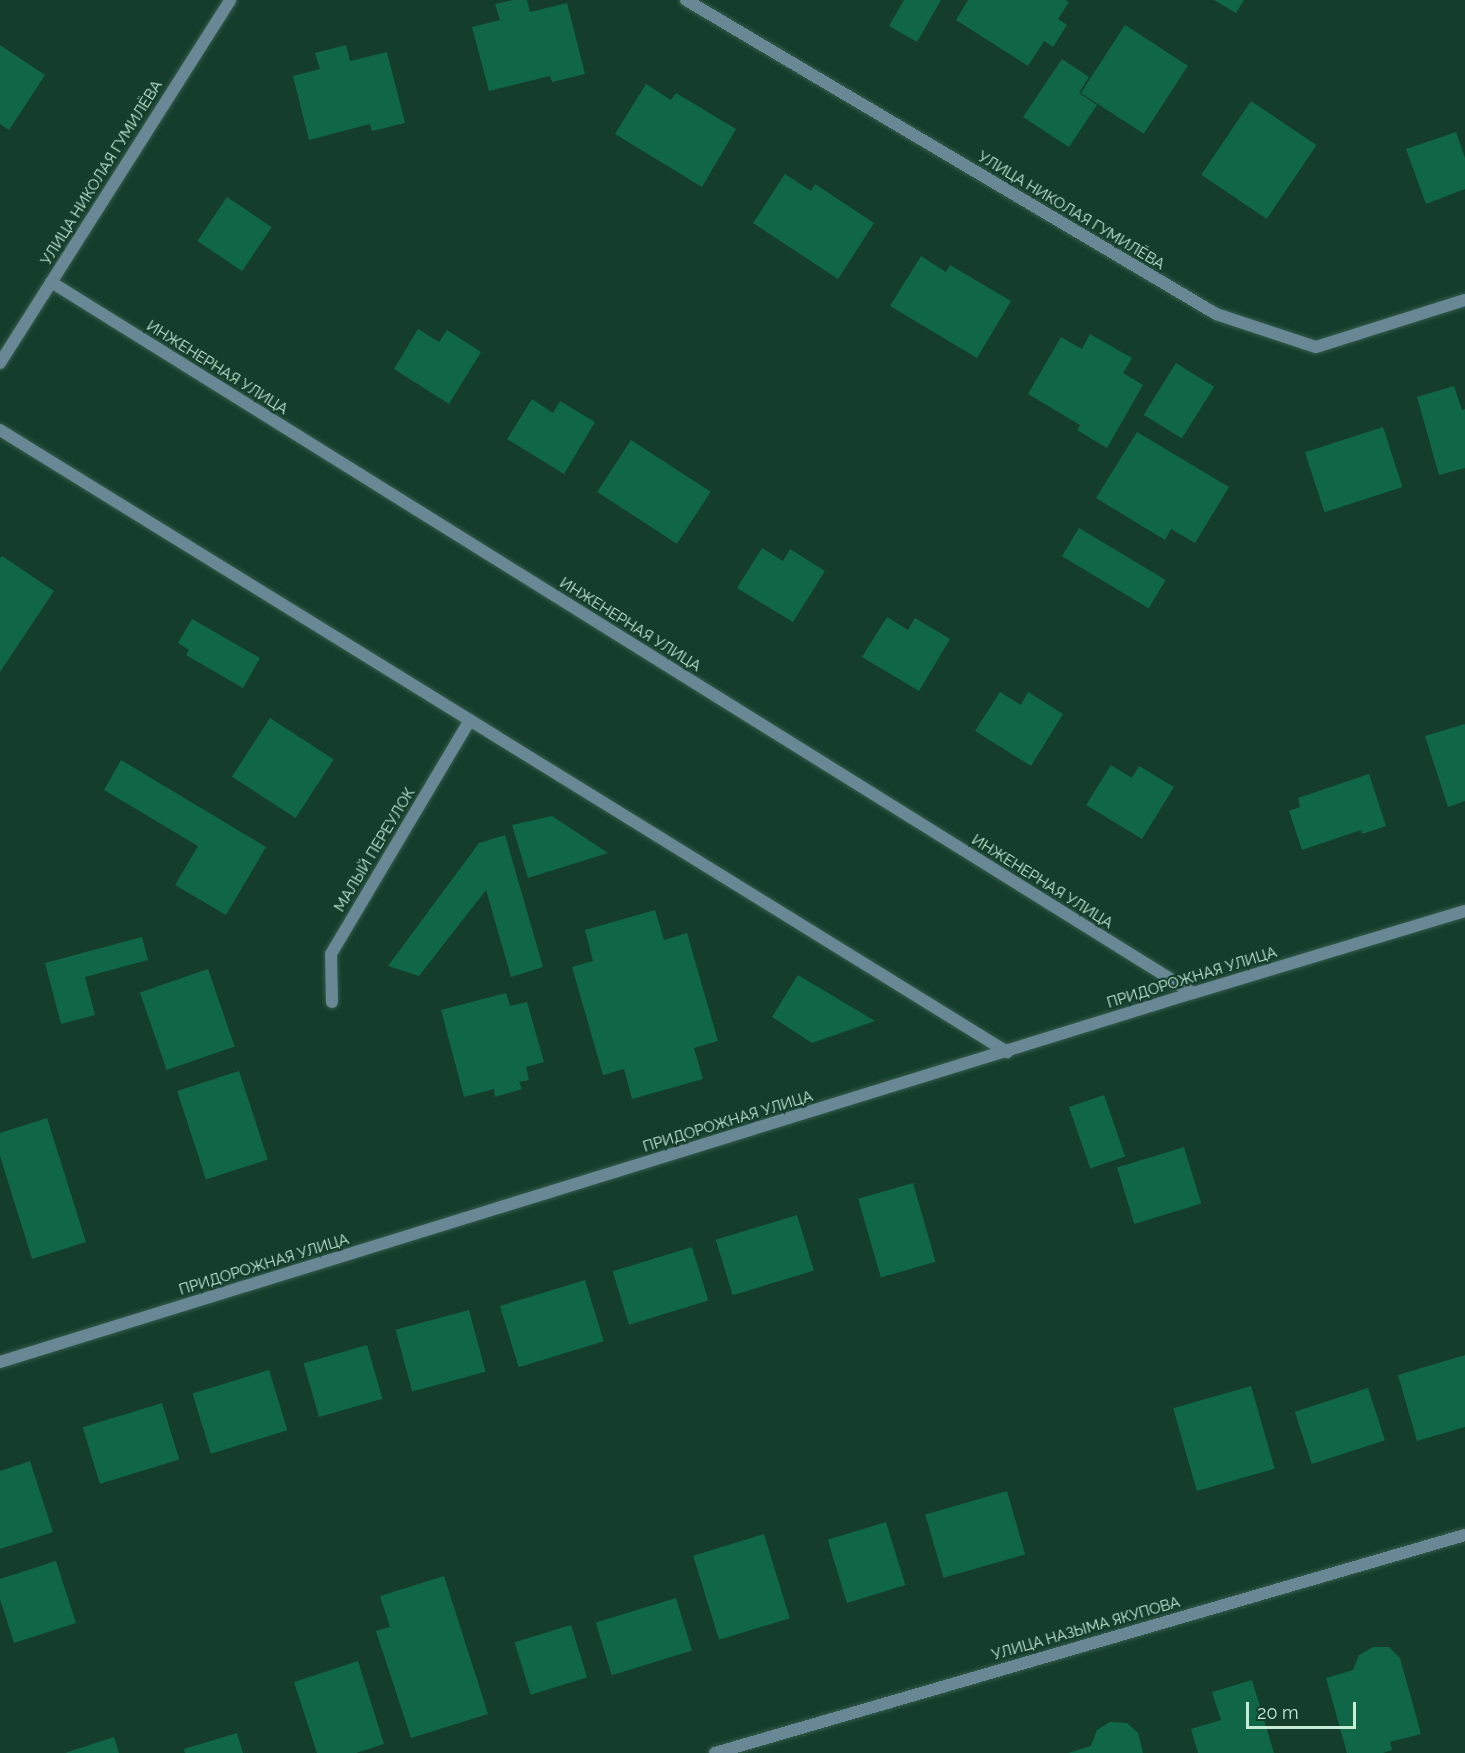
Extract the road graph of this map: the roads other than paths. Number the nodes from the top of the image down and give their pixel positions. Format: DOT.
graph roads {
  1 [pos="230,0"];
  2 [pos="686,0"];
  3 [pos="51,282"];
  4 [pos="1465,300"];
  5 [pos="0,363"];
  6 [pos="0,430"];
  7 [pos="470,720"];
  8 [pos="1465,911"];
  9 [pos="1193,993"];
  10 [pos="332,1002"];
  11 [pos="1007,1052"];
  12 [pos="0,1362"];
  13 [pos="1465,1535"];
  14 [pos="715,1753"];
  1 -- 3 [label="street, УЛИЦА НИКОЛАЯ ГУМИЛЁВА"];
  2 -- 4 [label="street, УЛИЦА НИКОЛАЯ ГУМИЛЁВА"];
  3 -- 5 [label="street, УЛИЦА НИКОЛАЯ ГУМИЛЁВА"];
  3 -- 9 [label="street, ИНЖЕНЕРНАЯ УЛИЦА"];
  6 -- 7 [label="street"];
  7 -- 10 [label="street, МАЛЫЙ ПЕРЕУЛОК"];
  7 -- 11 [label="street"];
  8 -- 9 [label="street, ПРИДОРОЖНАЯ УЛИЦА"];
  9 -- 11 [label="street, ПРИДОРОЖНАЯ УЛИЦА"];
  11 -- 12 [label="street, ПРИДОРОЖНАЯ УЛИЦА"];
  13 -- 14 [label="street, УЛИЦА НАЗЫМА ЯКУПОВА"];
}
